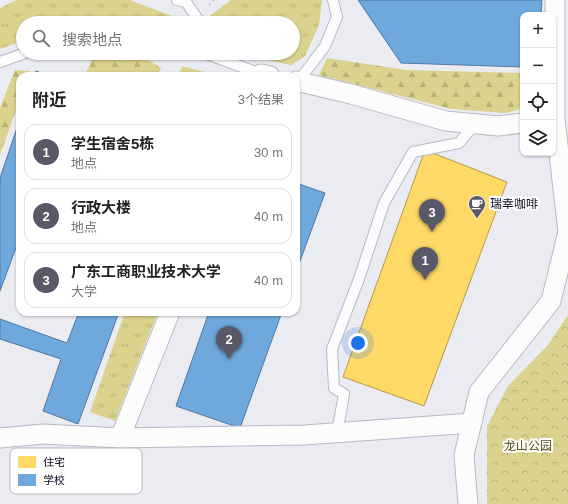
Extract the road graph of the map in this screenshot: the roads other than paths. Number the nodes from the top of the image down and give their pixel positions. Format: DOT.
graph roads {
  1 [pos="176,0"];
  2 [pos="333,0"];
  3 [pos="555,0"];
  4 [pos="195,16"];
  5 [pos="16,56"];
  6 [pos="223,60"];
  7 [pos="0,62"];
  8 [pos="256,72"];
  9 [pos="300,78"];
  10 [pos="300,83"];
  11 [pos="554,84"];
  12 [pos="554,120"];
  13 [pos="520,123"];
  14 [pos="475,124"];
  15 [pos="568,232"];
  16 [pos="168,316"];
  17 [pos="472,423"];
  18 [pos="337,433"];
  19 [pos="0,438"];
  20 [pos="120,438"];
  21 [pos="468,504"];
  1 -- 4 [label="lane"];
  2 -- 9 [label="lane"];
  3 -- 11 [label="street"];
  5 -- 7 [label="lane"];
  6 -- 8 [label="lane"];
  10 -- 14 [label="street"];
  12 -- 15 [label="street"];
  13 -- 14 [label="street"];
  14 -- 18 [label="lane"];
  15 -- 17 [label="street"];
  16 -- 20 [label="street"];
  17 -- 18 [label="street"];
  17 -- 21 [label="street"];
  18 -- 20 [label="street"];
  19 -- 20 [label="street"];
}
